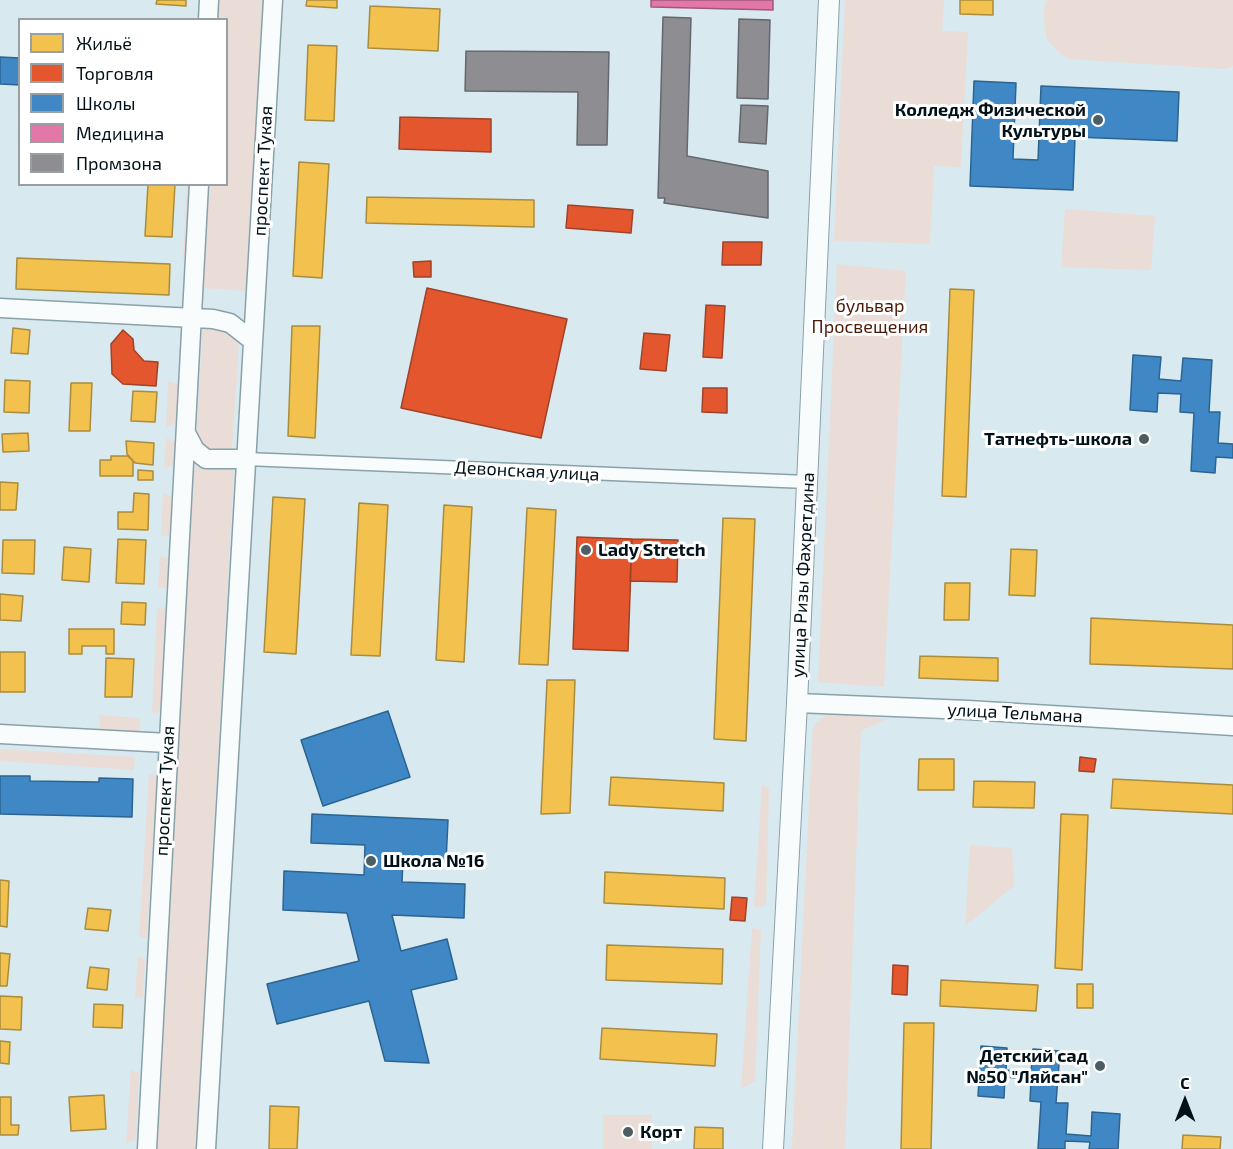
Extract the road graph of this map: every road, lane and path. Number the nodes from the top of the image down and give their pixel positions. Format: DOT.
graph roads {
  1 [pos="209,0"];
  2 [pos="273,0"];
  3 [pos="829,0"];
  4 [pos="208,18"];
  5 [pos="199,186"];
  6 [pos="0,308"];
  7 [pos="191,319"];
  8 [pos="253,341"];
  9 [pos="186,433"];
  10 [pos="246,459"];
  11 [pos="807,482"];
  12 [pos="797,703"];
  13 [pos="1233,726"];
  14 [pos="0,734"];
  15 [pos="168,743"];
  16 [pos="147,1149"];
  17 [pos="206,1149"];
  18 [pos="773,1149"];
  1 -- 4 [label="main road"];
  2 -- 8 [label="main road, проспект Тукая"];
  3 -- 11 [label="main road, улица Ризы Фахретдина"];
  5 -- 7 [label="main road, проспект Тукая"];
  6 -- 7 [label="main road"];
  7 -- 8 [label="main road"];
  7 -- 9 [label="main road, проспект Тукая"];
  8 -- 10 [label="main road, проспект Тукая"];
  9 -- 10 [label="main road"];
  9 -- 15 [label="main road, проспект Тукая"];
  10 -- 11 [label="street, Девонская улица"];
  10 -- 17 [label="main road, проспект Тукая"];
  11 -- 12 [label="main road, улица Ризы Фахретдина"];
  12 -- 13 [label="main road, улица Тельмана"];
  12 -- 18 [label="main road, улица Ризы Фахретдина"];
  14 -- 15 [label="main road"];
  15 -- 16 [label="main road, проспект Тукая"];
}
